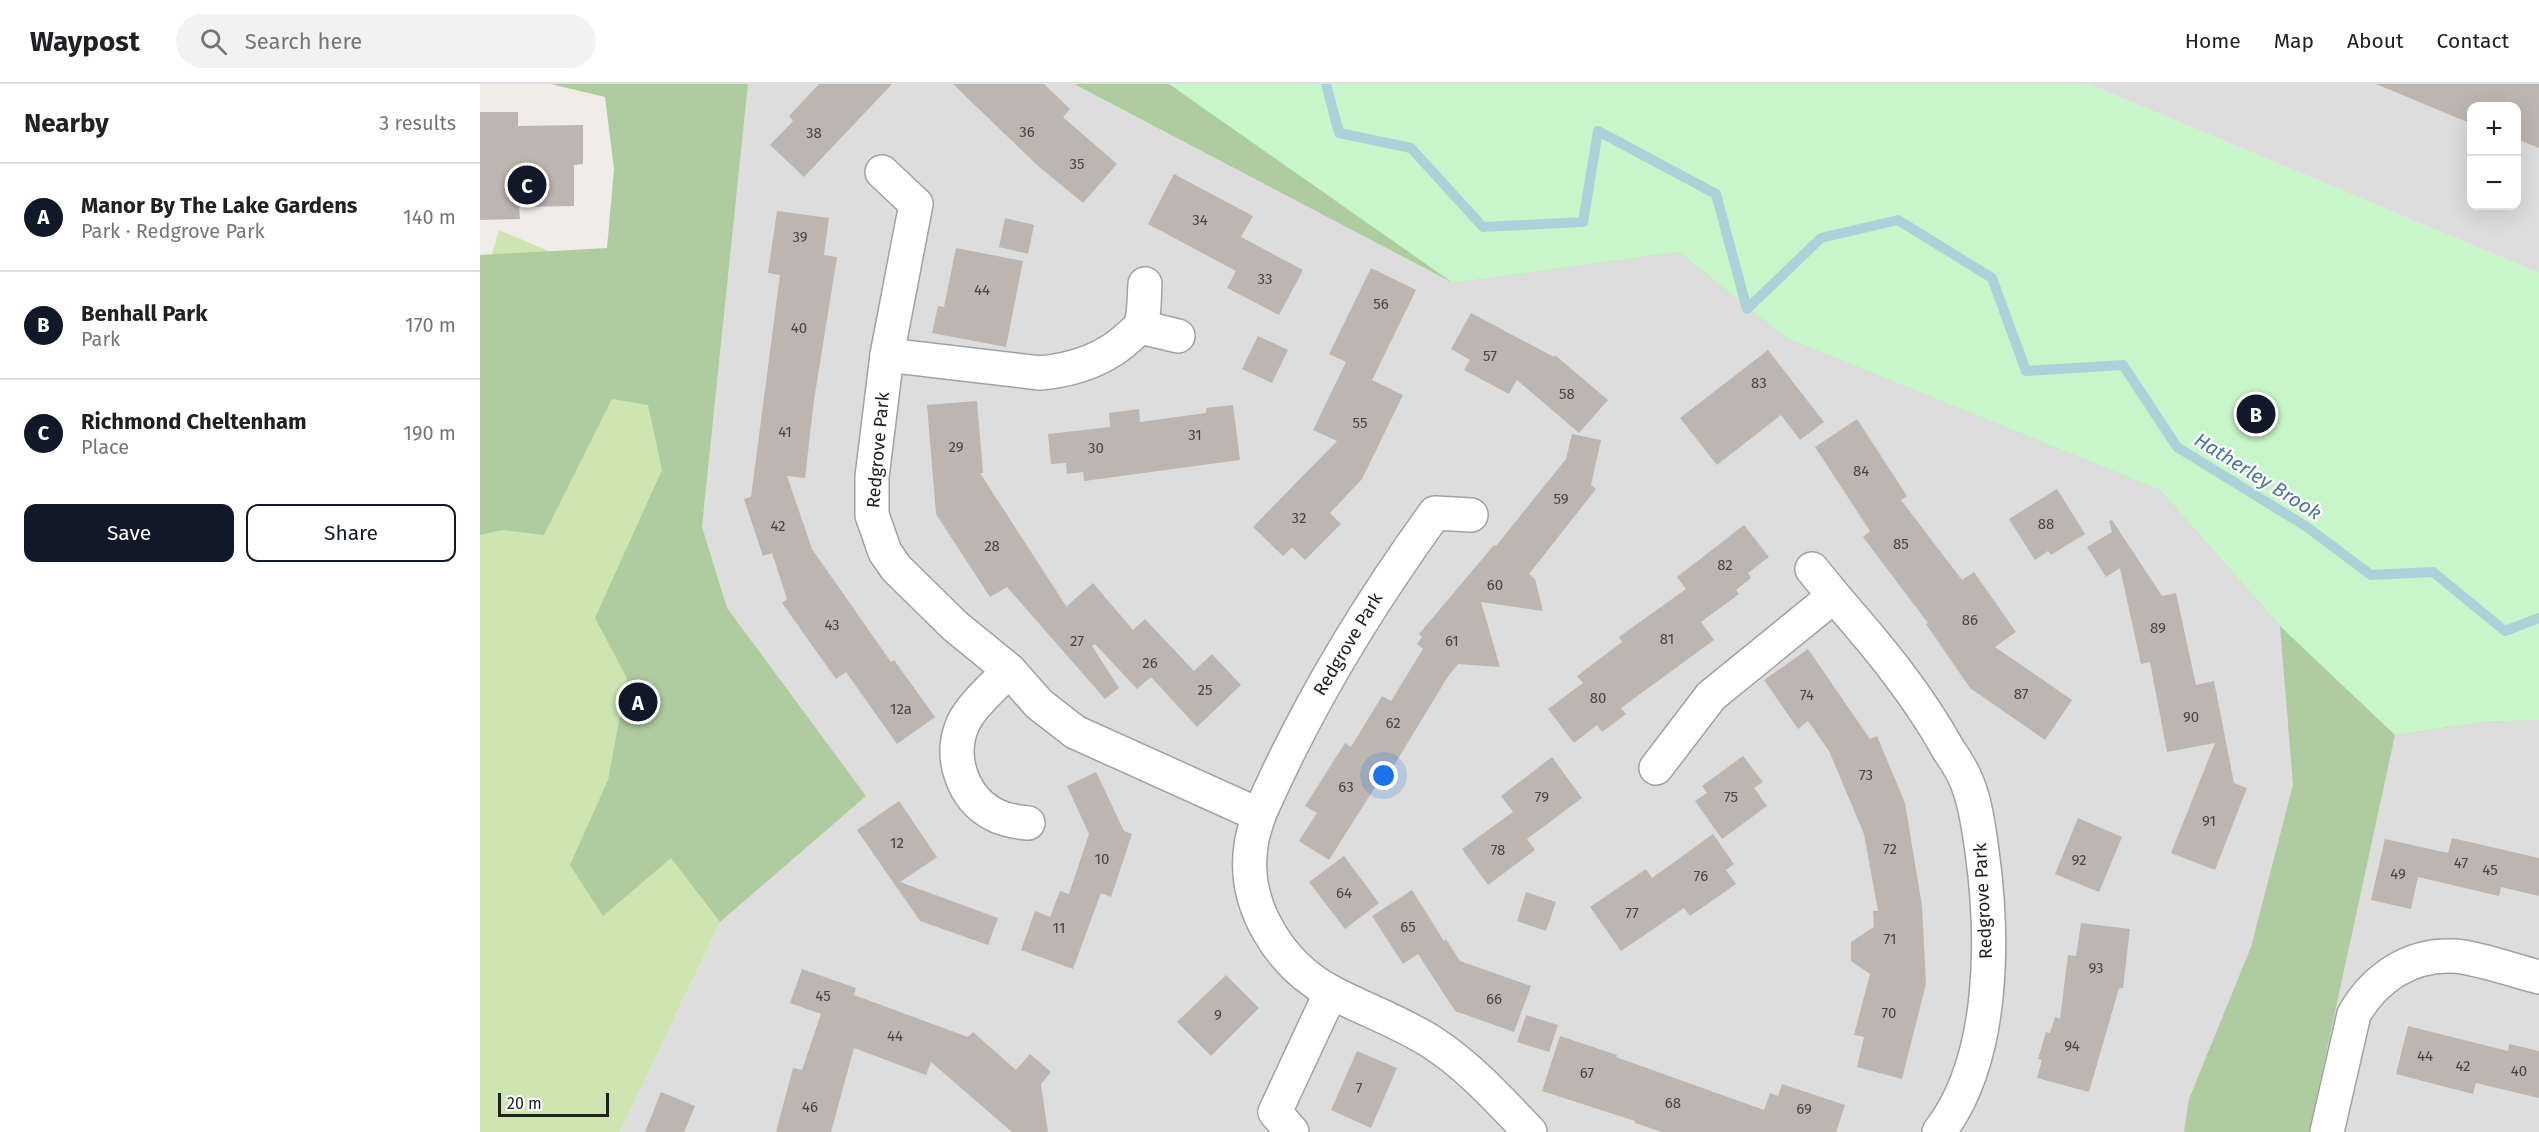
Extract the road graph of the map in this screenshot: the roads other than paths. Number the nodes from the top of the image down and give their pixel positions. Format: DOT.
graph roads {
  1 [pos="882,172"];
  2 [pos="1145,284"];
  3 [pos="1140,327"];
  4 [pos="1178,336"];
  5 [pos="887,355"];
  6 [pos="1471,515"];
  7 [pos="1812,569"];
  8 [pos="1834,596"];
  9 [pos="1009,670"];
  10 [pos="1656,768"];
  11 [pos="1259,815"];
  12 [pos="1028,823"];
  13 [pos="2539,977"];
  14 [pos="1331,992"];
  15 [pos="1292,1132"];
  16 [pos="1530,1132"];
  17 [pos="1939,1132"];
  18 [pos="2327,1132"];
  1 -- 5 [label="street, Redgrove Park"];
  2 -- 3 [label="street"];
  3 -- 4 [label="street"];
  3 -- 5 [label="street"];
  5 -- 9 [label="street, Redgrove Park"];
  6 -- 11 [label="street, Redgrove Park"];
  7 -- 8 [label="street, Redgrove Park"];
  8 -- 10 [label="street"];
  8 -- 17 [label="street, Redgrove Park"];
  9 -- 11 [label="street, Redgrove Park"];
  9 -- 12 [label="street"];
  11 -- 14 [label="street, Redgrove Park"];
  13 -- 18 [label="street"];
  14 -- 15 [label="street"];
  14 -- 16 [label="street, Redgrove Park"];
}
